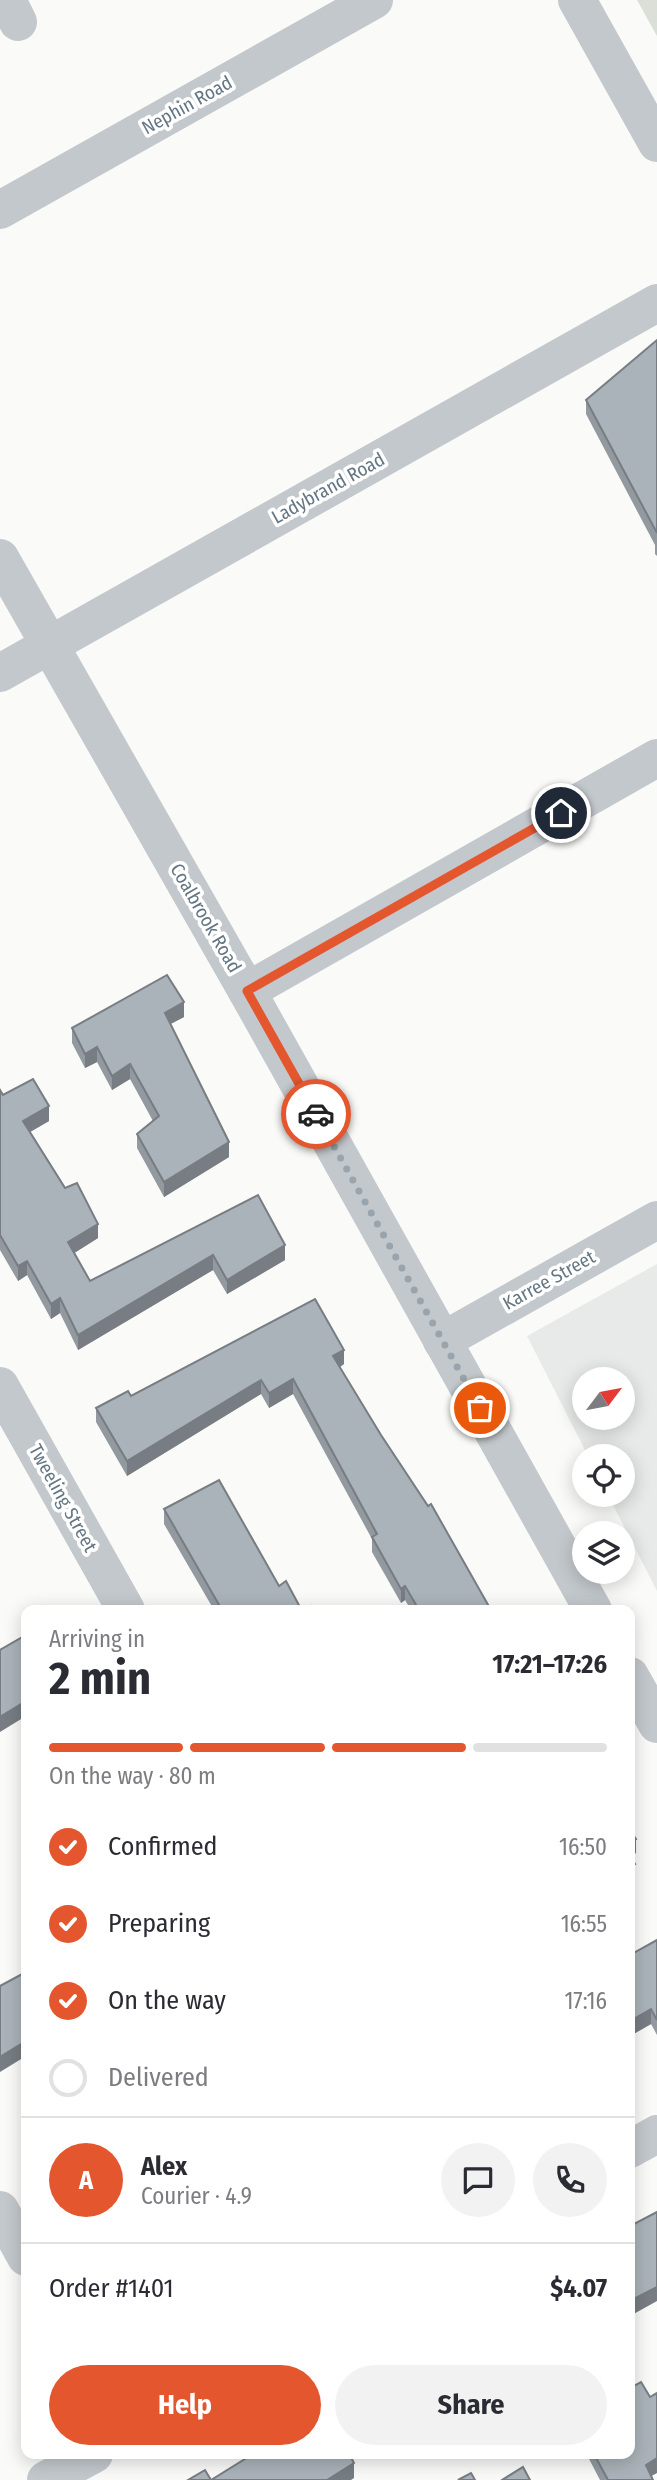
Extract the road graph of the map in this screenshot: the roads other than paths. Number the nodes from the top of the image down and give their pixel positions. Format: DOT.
graph roads {
  1 [pos="374,0"];
  2 [pos="577,0"];
  3 [pos="657,143"];
  4 [pos="0,210"];
  5 [pos="657,303"];
  6 [pos="0,558"];
  7 [pos="48,645"];
  8 [pos="0,673"];
  9 [pos="657,758"];
  10 [pos="247,991"];
  11 [pos="657,1220"];
  12 [pos="442,1341"];
  13 [pos="0,1386"];
  14 [pos="123,1605"];
  15 [pos="590,1605"];
  16 [pos="635,1685"];
  17 [pos="657,1724"];
  18 [pos="657,2134"];
  19 [pos="635,2146"];
  20 [pos="0,2210"];
  21 [pos="21,2248"];
  22 [pos="85,2459"];
  23 [pos="46,2480"];
  1 -- 4 [label="street, Nephin Road"];
  2 -- 3 [label="street"];
  5 -- 7 [label="street, Ladybrand Road"];
  6 -- 7 [label="street, Coalbrook Road"];
  7 -- 8 [label="street, Ladybrand Road"];
  7 -- 10 [label="street, Coalbrook Road"];
  9 -- 10 [label="street"];
  10 -- 12 [label="street, Coalbrook Road"];
  11 -- 12 [label="street, Karree Street"];
  12 -- 15 [label="street, Coalbrook Road"];
  13 -- 14 [label="street, Tweeling Street"];
  16 -- 17 [label="street"];
  18 -- 19 [label="street"];
  20 -- 21 [label="street"];
  22 -- 23 [label="street"];
}
